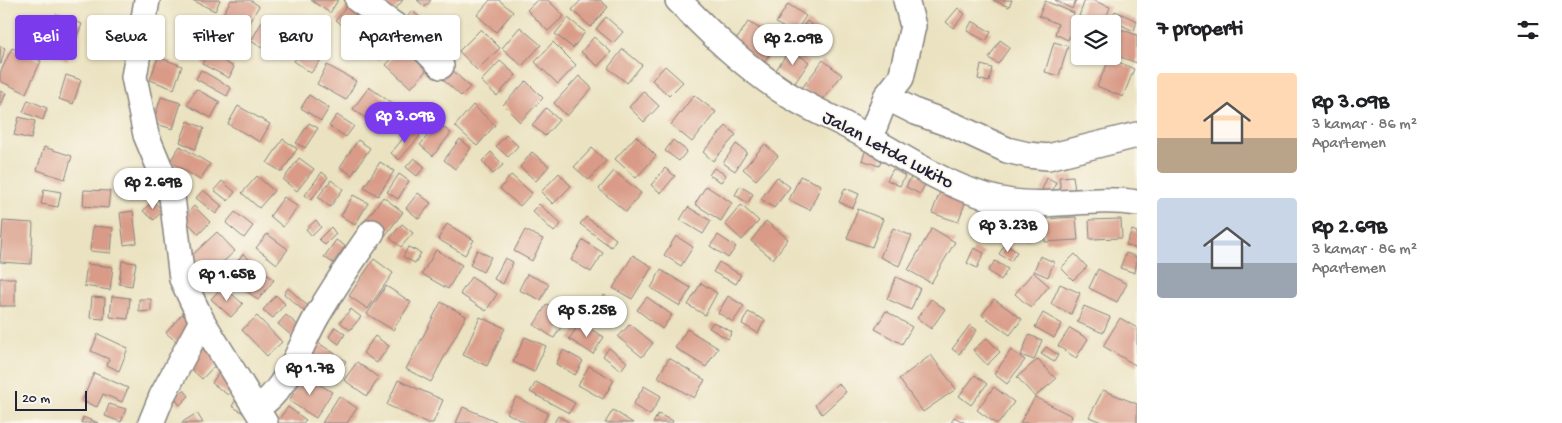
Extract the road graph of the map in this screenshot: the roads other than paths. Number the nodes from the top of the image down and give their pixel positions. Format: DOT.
graph roads {
  1 [pos="146,0"];
  2 [pos="358,0"];
  3 [pos="678,0"];
  4 [pos="906,0"];
  5 [pos="441,66"];
  6 [pos="886,97"];
  7 [pos="1137,134"];
  8 [pos="870,138"];
  9 [pos="1137,203"];
  10 [pos="372,232"];
  11 [pos="202,321"];
  12 [pos="261,415"];
  13 [pos="151,423"];
  1 -- 11 [label="street"];
  2 -- 5 [label="street"];
  3 -- 8 [label="street, Jalan Letda Lukito"];
  4 -- 6 [label="street"];
  6 -- 7 [label="street"];
  6 -- 8 [label="street"];
  8 -- 9 [label="street, Jalan Letda Lukito"];
  10 -- 12 [label="street"];
  11 -- 12 [label="street"];
  11 -- 13 [label="street"];
}
